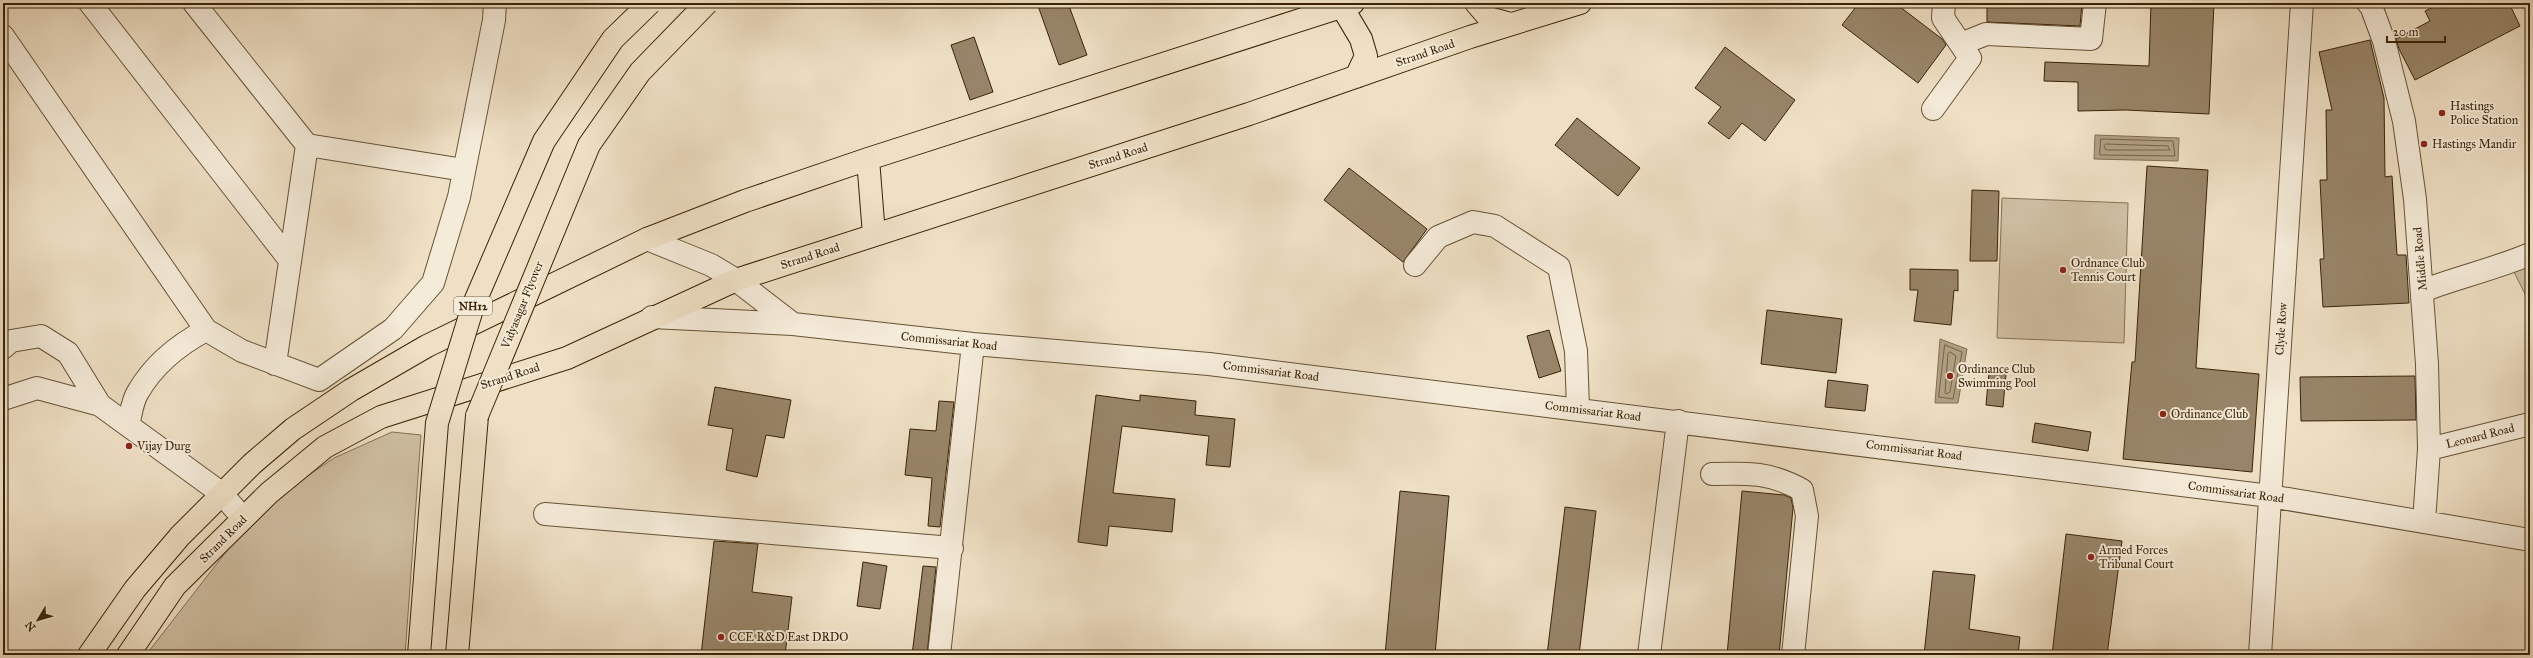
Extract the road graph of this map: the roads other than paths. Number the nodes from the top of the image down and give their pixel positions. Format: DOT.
graph roads {
  1 [pos="90,3"];
  2 [pos="194,3"];
  3 [pos="495,3"];
  4 [pos="650,3"];
  5 [pos="707,3"];
  6 [pos="1476,3"];
  7 [pos="1580,3"];
  8 [pos="1944,3"];
  9 [pos="2095,3"];
  10 [pos="2302,3"];
  11 [pos="2368,3"];
  12 [pos="1347,5"];
  13 [pos="1511,24"];
  14 [pos="3,36"];
  15 [pos="1961,44"];
  16 [pos="1356,77"];
  17 [pos="1933,108"];
  18 [pos="307,145"];
  19 [pos="868,159"];
  20 [pos="464,170"];
  21 [pos="874,235"];
  22 [pos="647,239"];
  23 [pos="2530,254"];
  24 [pos="289,259"];
  25 [pos="1415,265"];
  26 [pos="736,280"];
  27 [pos="2422,291"];
  28 [pos="652,317"];
  29 [pos="793,324"];
  30 [pos="206,330"];
  31 [pos="973,344"];
  32 [pos="3,348"];
  33 [pos="275,364"];
  34 [pos="3,399"];
  35 [pos="100,405"];
  36 [pos="1578,409"];
  37 [pos="1678,421"];
  38 [pos="2530,424"];
  39 [pos="128,425"];
  40 [pos="2430,449"];
  41 [pos="1712,474"];
  42 [pos="221,493"];
  43 [pos="2270,496"];
  44 [pos="546,514"];
  45 [pos="243,518"];
  46 [pos="2424,522"];
  47 [pos="2530,540"];
  48 [pos="952,548"];
  49 [pos="89,655"];
  50 [pos="128,655"];
  51 [pos="419,655"];
  52 [pos="457,655"];
  53 [pos="939,655"];
  54 [pos="1649,655"];
  55 [pos="1793,655"];
  56 [pos="2260,655"];
  1 -- 24 [label="street"];
  2 -- 18 [label="street"];
  3 -- 20 [label="street"];
  4 -- 51 [label="main road, NH12, bridge"];
  5 -- 52 [label="main road, Vidyasagar Flyover, bridge"];
  6 -- 13 [label="main road"];
  7 -- 13 [label="main road, Strand Road"];
  8 -- 15 [label="street"];
  9 -- 15 [label="street"];
  10 -- 43 [label="street, Clyde Row"];
  11 -- 27 [label="street, Middle Road"];
  12 -- 16 [label="main road"];
  12 -- 19 [label="main road"];
  13 -- 16 [label="main road, Strand Road"];
  14 -- 30 [label="street"];
  15 -- 17 [label="street"];
  16 -- 21 [label="main road, Strand Road"];
  18 -- 20 [label="street"];
  18 -- 24 [label="street"];
  19 -- 21 [label="main road"];
  19 -- 22 [label="main road"];
  20 -- 33 [label="street"];
  21 -- 26 [label="main road, Strand Road"];
  22 -- 26 [label="street"];
  22 -- 42 [label="main road"];
  23 -- 27 [label="street"];
  24 -- 33 [label="street"];
  25 -- 36 [label="street"];
  26 -- 28 [label="main road, Strand Road"];
  26 -- 29 [label="street"];
  27 -- 40 [label="street, Middle Road"];
  28 -- 29 [label="street, Commissariat Road"];
  28 -- 45 [label="main road, Strand Road"];
  29 -- 31 [label="street, Commissariat Road"];
  30 -- 33 [label="street"];
  30 -- 39 [label="street"];
  31 -- 36 [label="street, Commissariat Road"];
  31 -- 48 [label="street"];
  32 -- 35 [label="street"];
  34 -- 35 [label="street"];
  35 -- 39 [label="street"];
  36 -- 37 [label="street, Commissariat Road"];
  37 -- 43 [label="street, Commissariat Road"];
  37 -- 54 [label="street"];
  38 -- 40 [label="street, Leonard Road"];
  39 -- 42 [label="street"];
  40 -- 46 [label="street, Middle Road"];
  41 -- 55 [label="street"];
  42 -- 45 [label="street"];
  42 -- 49 [label="main road"];
  43 -- 46 [label="street, Commissariat Road"];
  43 -- 56 [label="street, Clyde Row"];
  44 -- 48 [label="street"];
  45 -- 50 [label="main road, Strand Road"];
  46 -- 47 [label="street, Commissariat Road"];
  48 -- 53 [label="street"];
}
